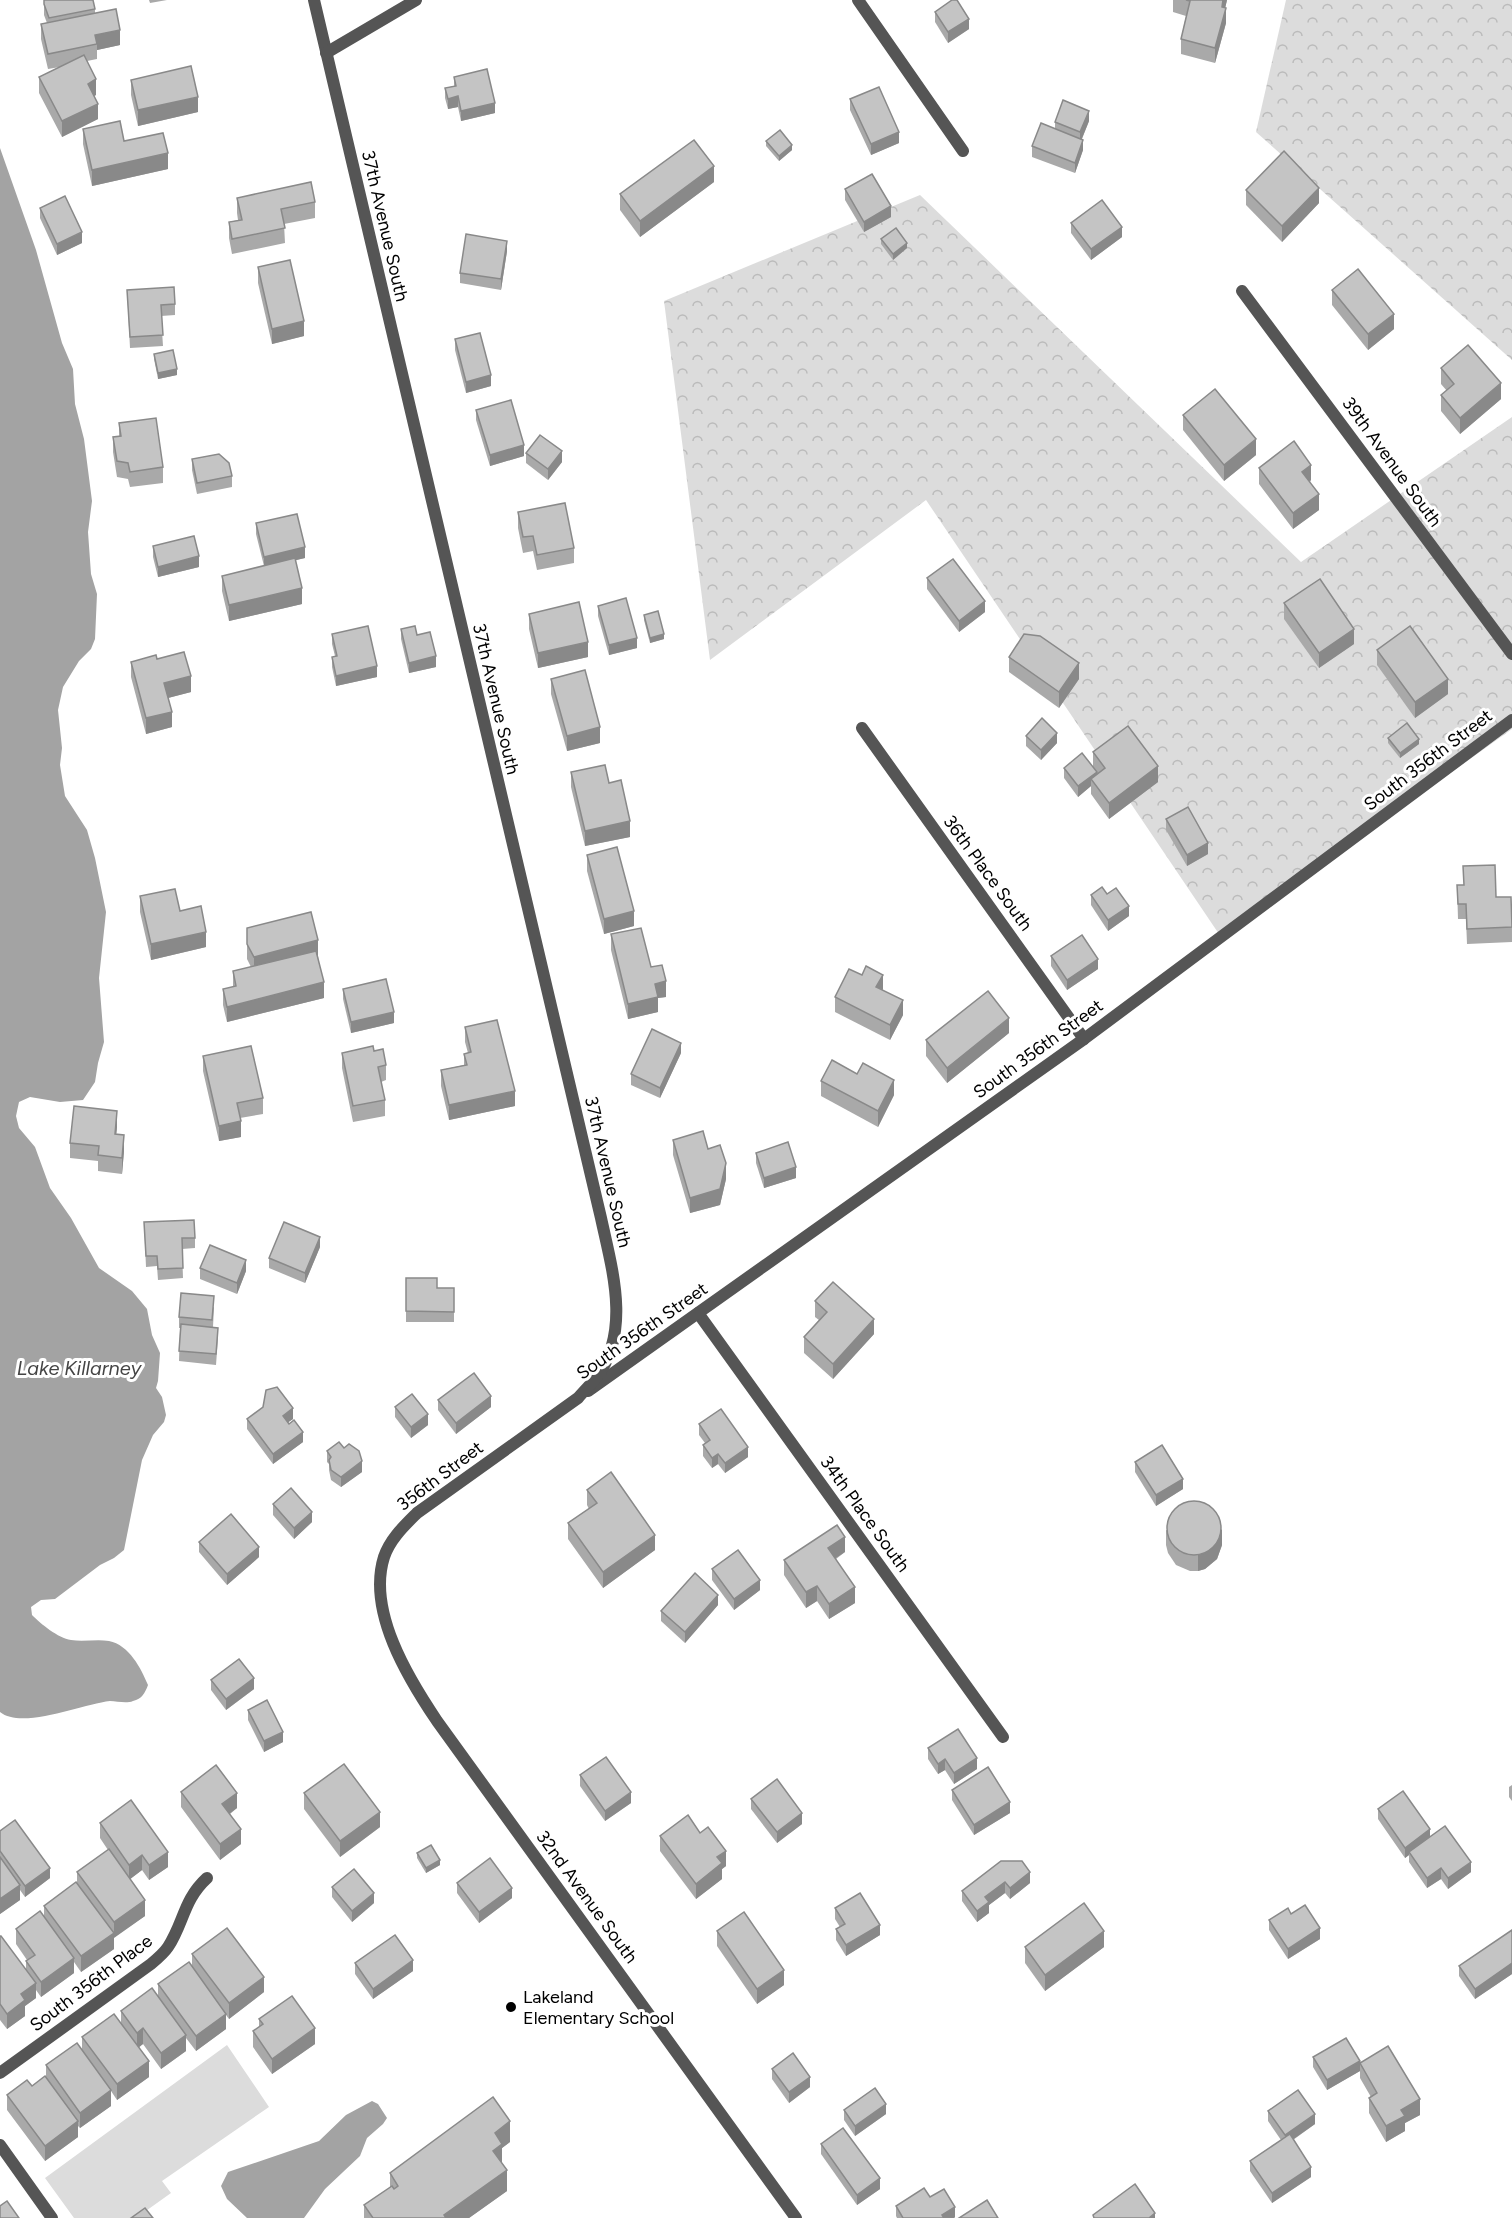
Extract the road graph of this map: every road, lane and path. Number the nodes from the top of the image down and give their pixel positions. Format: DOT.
graph roads {
  1 [pos="314,0"];
  2 [pos="416,0"];
  3 [pos="858,0"];
  4 [pos="326,53"];
  5 [pos="963,151"];
  6 [pos="1242,291"];
  7 [pos="1512,654"];
  8 [pos="1512,720"];
  9 [pos="862,728"];
  10 [pos="1084,1040"];
  11 [pos="698,1313"];
  12 [pos="578,1398"];
  13 [pos="386,1618"];
  14 [pos="1003,1737"];
  15 [pos="207,1878"];
  16 [pos="0,2073"];
  17 [pos="0,2145"];
  18 [pos="52,2218"];
  19 [pos="796,2218"];
  1 -- 4 [label="street, 37th Avenue South"];
  2 -- 4 [label="street"];
  3 -- 5 [label="street"];
  4 -- 12 [label="street, 37th Avenue South"];
  6 -- 7 [label="street, 39th Avenue South"];
  8 -- 10 [label="street, South 356th Street"];
  9 -- 10 [label="street, 36th Place South"];
  10 -- 11 [label="street, South 356th Street"];
  11 -- 12 [label="street, South 356th Street"];
  11 -- 14 [label="street, 34th Place South"];
  12 -- 13 [label="street, 356th Street"];
  13 -- 19 [label="street, 32nd Avenue South"];
  15 -- 16 [label="street, South 356th Place"];
  17 -- 18 [label="street"];
}
